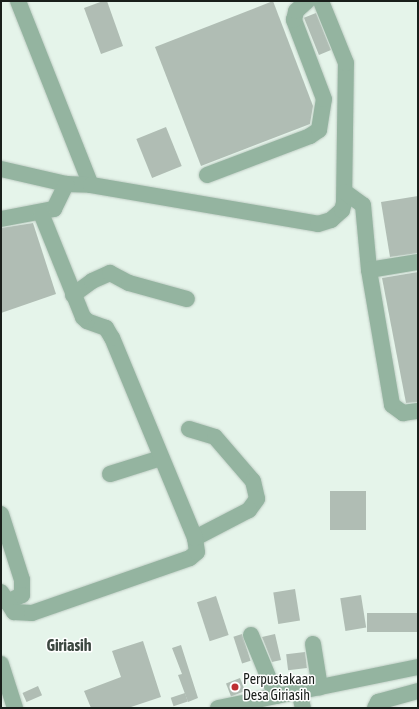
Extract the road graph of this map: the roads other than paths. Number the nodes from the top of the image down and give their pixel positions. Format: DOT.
graph roads {
  1 [pos="18,1"];
  2 [pos="307,1"];
  3 [pos="321,1"];
  4 [pos="1,169"];
  5 [pos="207,175"];
  6 [pos="66,184"];
  7 [pos="91,185"];
  8 [pos="345,192"];
  9 [pos="41,213"];
  10 [pos="1,219"];
  11 [pos="418,262"];
  12 [pos="369,270"];
  13 [pos="73,295"];
  14 [pos="187,299"];
  15 [pos="418,411"];
  16 [pos="189,429"];
  17 [pos="161,458"];
  18 [pos="110,474"];
  19 [pos="1,514"];
  20 [pos="195,538"];
  21 [pos="4,597"];
  22 [pos="251,635"];
  23 [pos="313,644"];
  24 [pos="1,664"];
  25 [pos="418,667"];
  26 [pos="320,687"];
  27 [pos="418,690"];
  28 [pos="299,691"];
  29 [pos="276,696"];
  30 [pos="15,708"];
  31 [pos="218,708"];
  32 [pos="303,708"];
  33 [pos="375,708"];
  1 -- 7 [label="street"];
  2 -- 5 [label="street"];
  3 -- 8 [label="street"];
  4 -- 6 [label="street"];
  6 -- 7 [label="street"];
  6 -- 9 [label="street"];
  7 -- 8 [label="street"];
  8 -- 12 [label="street"];
  9 -- 10 [label="street"];
  9 -- 13 [label="street"];
  11 -- 12 [label="street"];
  12 -- 15 [label="street"];
  13 -- 14 [label="street"];
  13 -- 17 [label="street"];
  16 -- 20 [label="street"];
  17 -- 18 [label="street"];
  17 -- 20 [label="street"];
  19 -- 21 [label="street"];
  20 -- 21 [label="street"];
  22 -- 29 [label="street"];
  23 -- 26 [label="street"];
  24 -- 30 [label="street"];
  25 -- 26 [label="street"];
  26 -- 28 [label="street"];
  27 -- 33 [label="street"];
  28 -- 29 [label="street"];
  28 -- 32 [label="street"];
  29 -- 31 [label="street"];
}
